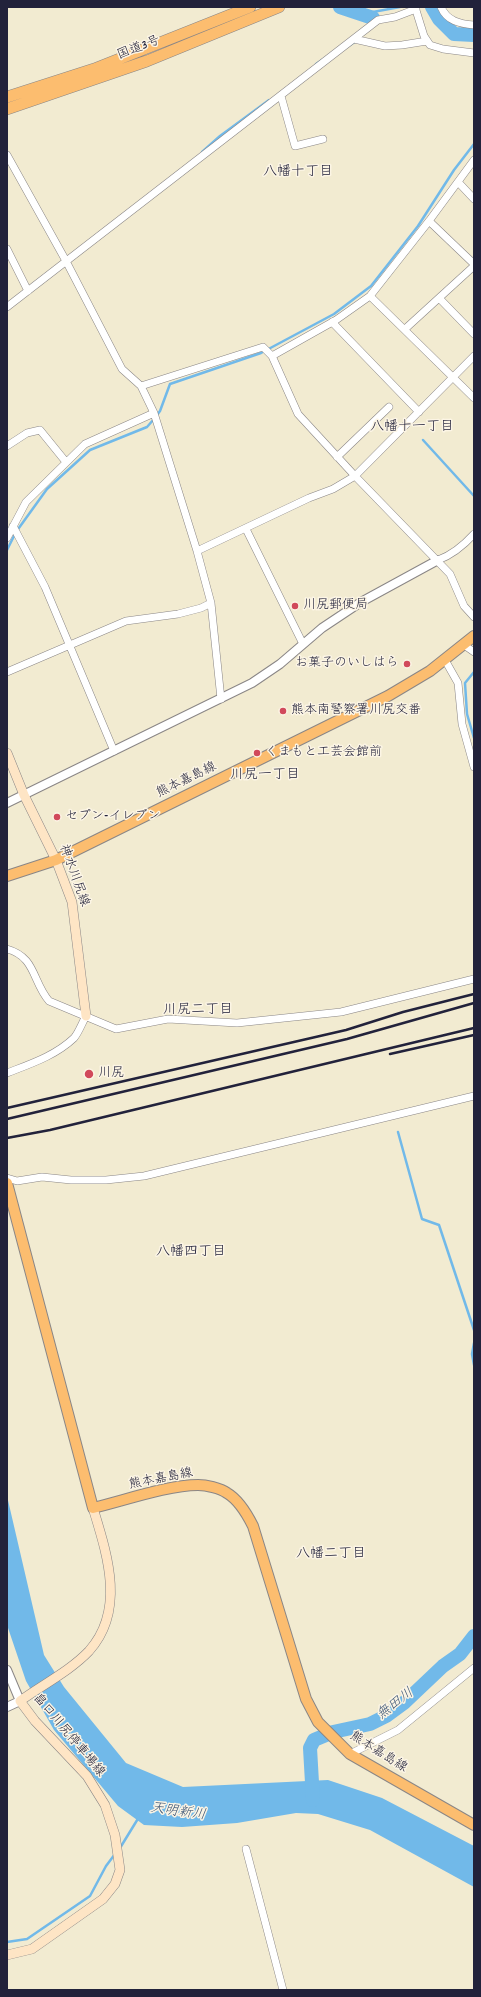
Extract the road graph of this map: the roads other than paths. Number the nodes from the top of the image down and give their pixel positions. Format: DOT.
graph roads {
  1 [pos="250,7"];
  2 [pos="279,7"];
  3 [pos="441,7"];
  4 [pos="415,8"];
  5 [pos="474,25"];
  6 [pos="354,39"];
  7 [pos="427,41"];
  8 [pos="474,53"];
  9 [pos="281,96"];
  10 [pos="7,97"];
  11 [pos="7,109"];
  12 [pos="323,139"];
  13 [pos="7,156"];
  14 [pos="474,160"];
  15 [pos="458,182"];
  16 [pos="474,199"];
  17 [pos="429,222"];
  18 [pos="7,249"];
  19 [pos="66,260"];
  20 [pos="474,265"];
  21 [pos="28,291"];
  22 [pos="370,296"];
  23 [pos="439,298"];
  24 [pos="7,307"];
  25 [pos="332,322"];
  26 [pos="405,329"];
  27 [pos="474,334"];
  28 [pos="272,356"];
  29 [pos="474,356"];
  30 [pos="454,378"];
  31 [pos="142,386"];
  32 [pos="474,398"];
  33 [pos="389,407"];
  34 [pos="420,412"];
  35 [pos="154,413"];
  36 [pos="7,446"];
  37 [pos="337,457"];
  38 [pos="66,462"];
  39 [pos="355,476"];
  40 [pos="13,526"];
  41 [pos="246,528"];
  42 [pos="474,534"];
  43 [pos="7,538"];
  44 [pos="197,551"];
  45 [pos="438,560"];
  46 [pos="211,603"];
  47 [pos="474,616"];
  48 [pos="474,636"];
  49 [pos="303,644"];
  50 [pos="464,644"];
  51 [pos="70,645"];
  52 [pos="474,652"];
  53 [pos="445,660"];
  54 [pos="7,672"];
  55 [pos="221,699"];
  56 [pos="114,751"];
  57 [pos="7,753"];
  58 [pos="474,767"];
  59 [pos="24,795"];
  60 [pos="7,803"];
  61 [pos="56,860"];
  62 [pos="7,876"];
  63 [pos="7,949"];
  64 [pos="474,979"];
  65 [pos="86,1016"];
  66 [pos="7,1073"];
  67 [pos="474,1096"];
  68 [pos="7,1178"];
  69 [pos="7,1184"];
  70 [pos="93,1508"];
  71 [pos="474,1668"];
  72 [pos="7,1670"];
  73 [pos="20,1701"];
  74 [pos="7,1707"];
  75 [pos="350,1754"];
  76 [pos="474,1825"];
  77 [pos="246,1849"];
  78 [pos="7,1956"];
  79 [pos="283,1990"];
  1 -- 10 [label="highway, 国道3号"];
  2 -- 11 [label="highway, 国道3号"];
  3 -- 5 [label="street"];
  4 -- 6 [label="street"];
  4 -- 7 [label="street"];
  6 -- 7 [label="street"];
  6 -- 9 [label="street"];
  7 -- 8 [label="street"];
  9 -- 12 [label="street"];
  9 -- 19 [label="street"];
  13 -- 19 [label="street"];
  14 -- 15 [label="street"];
  15 -- 16 [label="street"];
  15 -- 17 [label="street"];
  17 -- 20 [label="street"];
  17 -- 22 [label="street"];
  18 -- 21 [label="street"];
  19 -- 21 [label="street"];
  19 -- 31 [label="street"];
  20 -- 23 [label="street"];
  21 -- 24 [label="street"];
  22 -- 25 [label="street"];
  22 -- 26 [label="street"];
  23 -- 26 [label="street"];
  23 -- 27 [label="street"];
  25 -- 28 [label="street"];
  25 -- 34 [label="street"];
  26 -- 30 [label="street"];
  28 -- 31 [label="street"];
  28 -- 37 [label="street"];
  29 -- 30 [label="street"];
  30 -- 32 [label="street"];
  30 -- 34 [label="street"];
  31 -- 35 [label="street"];
  33 -- 37 [label="street"];
  34 -- 39 [label="street"];
  35 -- 38 [label="street"];
  35 -- 44 [label="street"];
  36 -- 38 [label="street"];
  37 -- 39 [label="street"];
  38 -- 40 [label="street"];
  39 -- 41 [label="street"];
  39 -- 45 [label="street"];
  40 -- 43 [label="street"];
  40 -- 51 [label="street"];
  41 -- 44 [label="street"];
  41 -- 49 [label="street"];
  42 -- 45 [label="street"];
  44 -- 46 [label="street"];
  45 -- 47 [label="street"];
  45 -- 49 [label="street"];
  46 -- 51 [label="street"];
  46 -- 55 [label="street"];
  48 -- 50 [label="main road, 熊本嘉島線"];
  49 -- 55 [label="street"];
  50 -- 52 [label="street"];
  50 -- 53 [label="main road, 熊本嘉島線"];
  51 -- 54 [label="street"];
  51 -- 56 [label="street"];
  53 -- 58 [label="street"];
  53 -- 61 [label="main road, 熊本嘉島線"];
  55 -- 56 [label="street"];
  56 -- 59 [label="street"];
  57 -- 59 [label="main road, 神水川尻線"];
  59 -- 60 [label="street"];
  59 -- 61 [label="main road, 神水川尻線"];
  61 -- 62 [label="main road, 熊本嘉島線"];
  61 -- 65 [label="main road, 神水川尻線"];
  63 -- 65 [label="street"];
  64 -- 65 [label="street"];
  65 -- 66 [label="street"];
  67 -- 68 [label="street"];
  69 -- 70 [label="main road"];
  70 -- 73 [label="main road, 畠口川尻停車場線"];
  70 -- 75 [label="main road, 熊本嘉島線"];
  71 -- 75 [label="street"];
  72 -- 73 [label="street"];
  73 -- 74 [label="street"];
  73 -- 78 [label="main road, 畠口川尻停車場線"];
  75 -- 76 [label="main road, 熊本嘉島線"];
  77 -- 79 [label="street"];
}
